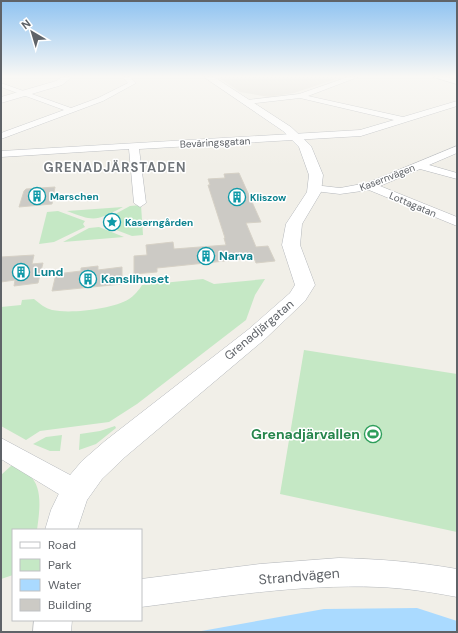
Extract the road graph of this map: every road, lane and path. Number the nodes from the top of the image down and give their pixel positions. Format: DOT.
graph roads {
  1 [pos="61,107"];
  2 [pos="80,107"];
  3 [pos="253,107"];
  4 [pos="347,107"];
  5 [pos="449,107"];
  6 [pos="70,110"];
  7 [pos="406,120"];
  8 [pos="1,136"];
  9 [pos="296,137"];
  10 [pos="134,146"];
  11 [pos="457,149"];
  12 [pos="1,154"];
  13 [pos="419,165"];
  14 [pos="457,176"];
  15 [pos="370,186"];
  16 [pos="314,188"];
  17 [pos="140,203"];
  18 [pos="457,222"];
  19 [pos="1,447"];
  20 [pos="76,491"];
  21 [pos="61,529"];
  22 [pos="457,583"];
  23 [pos="142,593"];
  24 [pos="53,621"];
  25 [pos="52,632"];
  1 -- 6 [label="street"];
  2 -- 6 [label="street"];
  3 -- 9 [label="street, Grenadjärgatan"];
  4 -- 7 [label="street"];
  5 -- 7 [label="street, Beväringsgatan"];
  6 -- 8 [label="street"];
  7 -- 9 [label="street, Beväringsgatan"];
  9 -- 10 [label="street, Beväringsgatan"];
  9 -- 16 [label="street, Grenadjärgatan"];
  10 -- 12 [label="street, Beväringsgatan"];
  10 -- 17 [label="street"];
  11 -- 13 [label="street, Kasernvägen"];
  13 -- 14 [label="street"];
  13 -- 15 [label="street, Kasernvägen"];
  15 -- 16 [label="street, Kasernvägen"];
  15 -- 18 [label="street, Lottagatan"];
  16 -- 20 [label="street, Grenadjärgatan"];
  19 -- 20 [label="street"];
  20 -- 21 [label="street, Grenadjärgatan"];
  22 -- 23 [label="street, Strandvägen"];
  24 -- 25 [label="street"];
}
